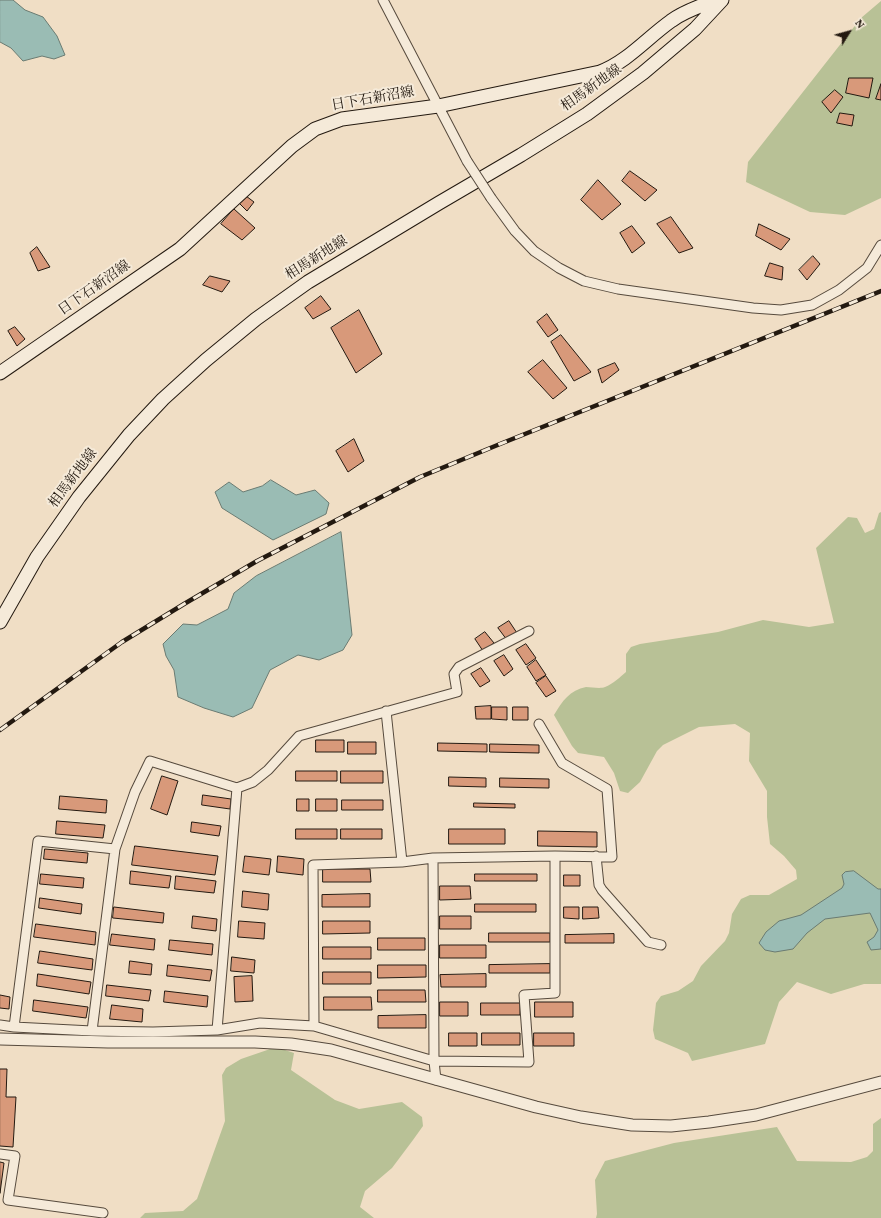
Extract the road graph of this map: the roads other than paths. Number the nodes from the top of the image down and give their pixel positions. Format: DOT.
graph roads {
  1 [pos="383,0"];
  2 [pos="716,0"];
  3 [pos="722,0"];
  4 [pos="438,106"];
  5 [pos="881,245"];
  6 [pos="0,373"];
  7 [pos="0,622"];
  8 [pos="529,631"];
  9 [pos="386,712"];
  10 [pos="539,724"];
  11 [pos="237,788"];
  12 [pos="114,849"];
  13 [pos="555,856"];
  14 [pos="596,856"];
  15 [pos="433,858"];
  16 [pos="402,862"];
  17 [pos="661,945"];
  18 [pos="0,1025"];
  19 [pos="314,1026"];
  20 [pos="14,1027"];
  21 [pos="217,1030"];
  22 [pos="92,1031"];
  23 [pos="0,1040"];
  24 [pos="434,1061"];
  25 [pos="436,1080"];
  26 [pos="881,1082"];
  27 [pos="0,1154"];
  28 [pos="103,1213"];
  1 -- 4 [label="street"];
  2 -- 4 [label="main road, 日下石新沼線"];
  3 -- 7 [label="main road, 相馬新地線"];
  4 -- 5 [label="street, bridge"];
  4 -- 6 [label="main road, 日下石新沼線"];
  8 -- 9 [label="street"];
  9 -- 11 [label="street"];
  9 -- 16 [label="street"];
  10 -- 14 [label="street"];
  11 -- 12 [label="street"];
  11 -- 21 [label="street"];
  12 -- 20 [label="street"];
  12 -- 22 [label="street"];
  13 -- 14 [label="street"];
  13 -- 15 [label="street"];
  13 -- 24 [label="street"];
  14 -- 17 [label="street"];
  15 -- 16 [label="street"];
  15 -- 24 [label="street"];
  16 -- 19 [label="street"];
  18 -- 20 [label="street"];
  19 -- 21 [label="street"];
  19 -- 24 [label="street"];
  20 -- 22 [label="street"];
  21 -- 22 [label="street"];
  23 -- 25 [label="street"];
  24 -- 25 [label="street"];
  25 -- 26 [label="street"];
  27 -- 28 [label="street"];
}
